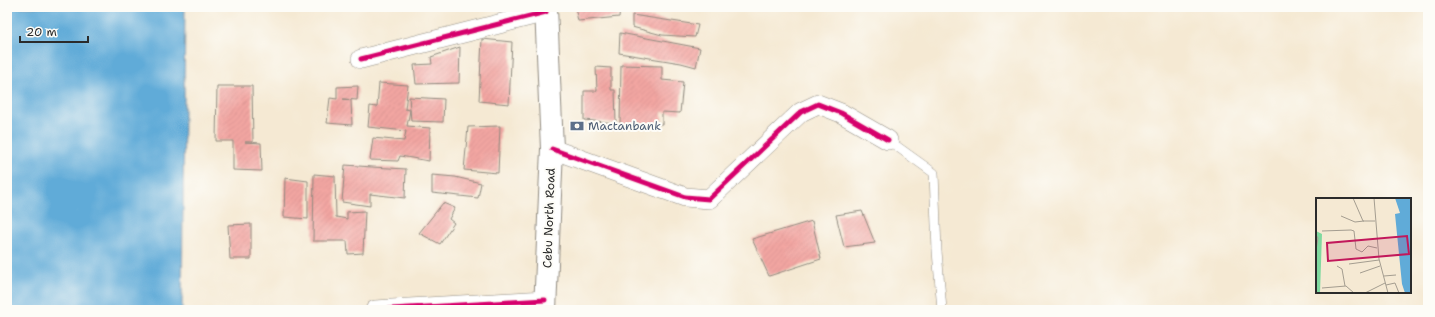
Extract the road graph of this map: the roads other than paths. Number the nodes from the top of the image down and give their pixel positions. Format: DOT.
graph roads {
  1 [pos="546,9"];
  2 [pos="362,59"];
  3 [pos="888,140"];
  4 [pos="552,149"];
  5 [pos="545,305"];
  6 [pos="375,310"];
  7 [pos="942,310"];
  1 -- 2 [label="street"];
  1 -- 4 [label="highway, Cebu North Road"];
  3 -- 4 [label="street"];
  3 -- 7 [label="lane"];
  4 -- 5 [label="highway, Cebu North Road"];
  5 -- 6 [label="street"];
}
